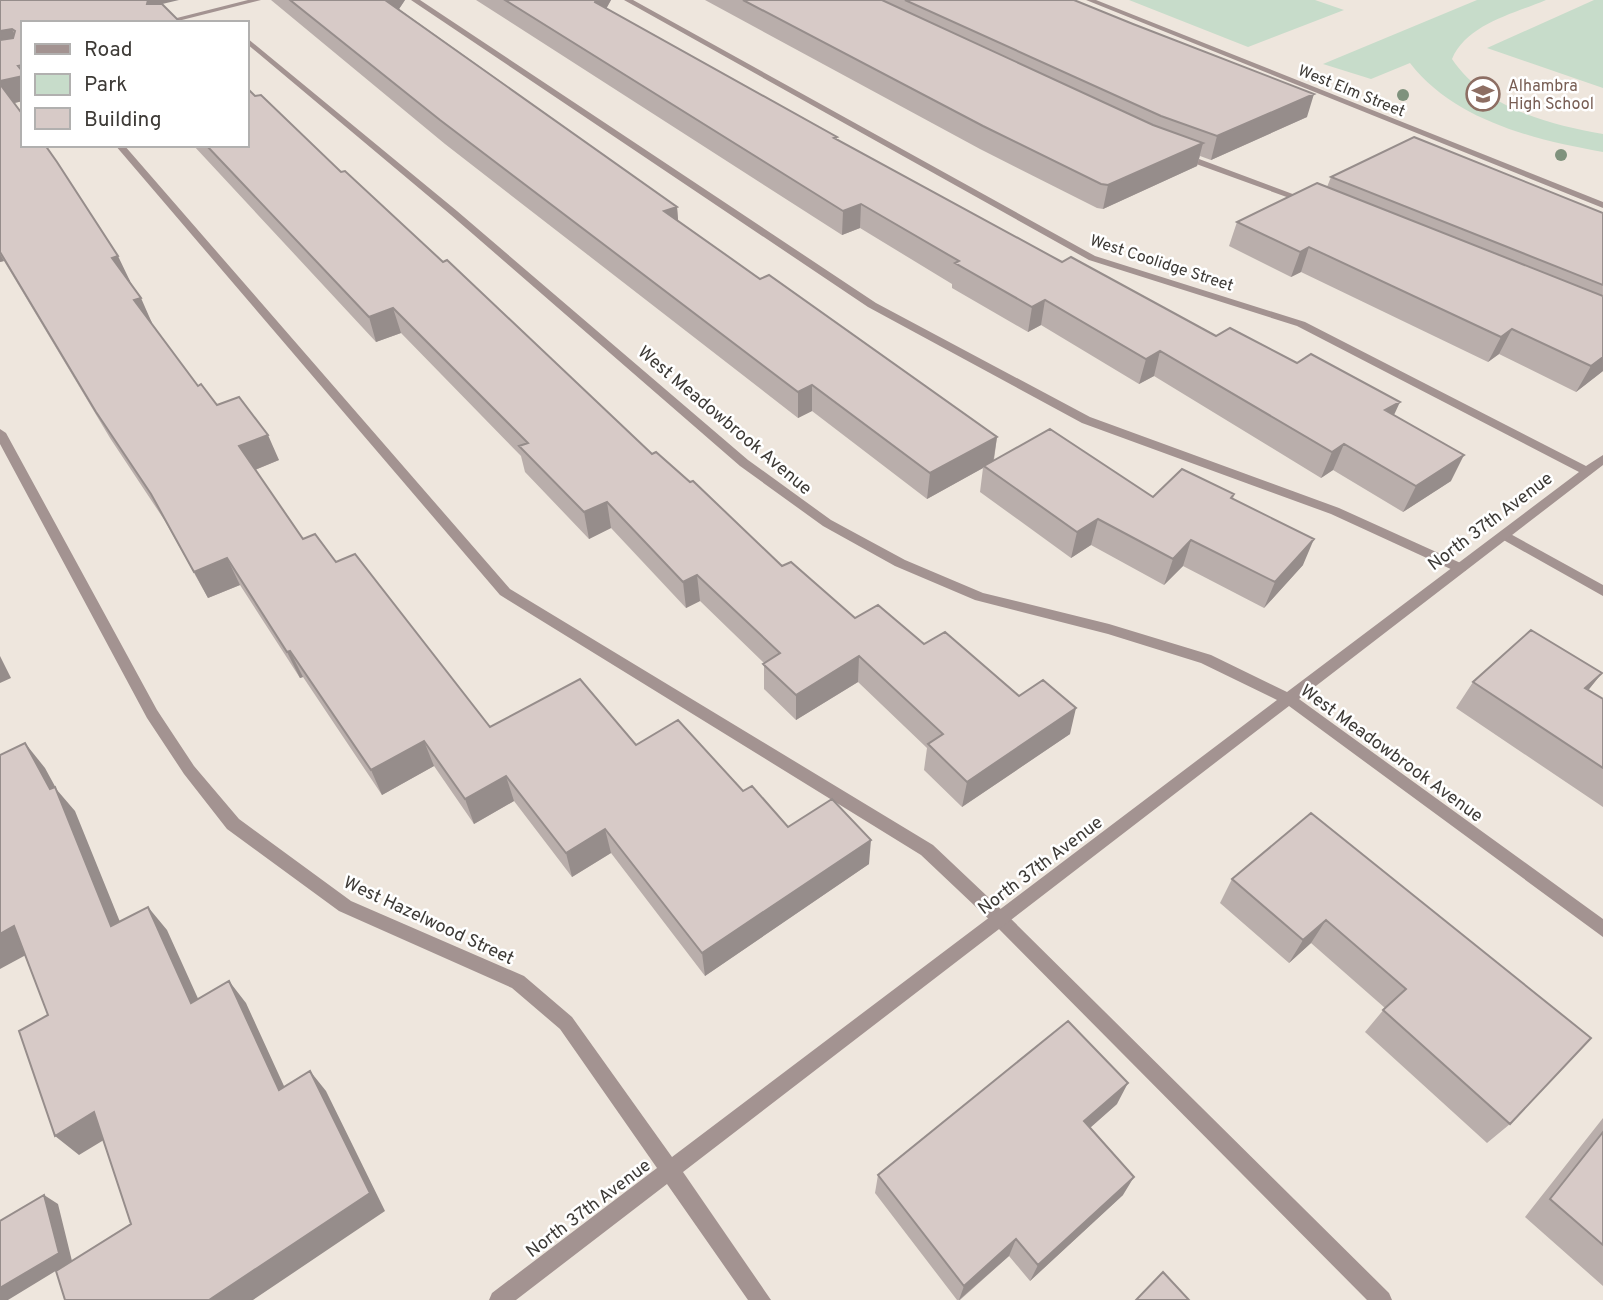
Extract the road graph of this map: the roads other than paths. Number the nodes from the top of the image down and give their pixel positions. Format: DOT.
graph roads {
  1 [pos="257,0"];
  2 [pos="415,0"];
  3 [pos="628,0"];
  4 [pos="1090,0"];
  5 [pos="212,11"];
  6 [pos="222,20"];
  7 [pos="169,21"];
  8 [pos="248,41"];
  9 [pos="121,147"];
  10 [pos="1164,149"];
  11 [pos="1316,204"];
  12 [pos="1603,205"];
  13 [pos="0,433"];
  14 [pos="1603,459"];
  15 [pos="1587,471"];
  16 [pos="1506,535"];
  17 [pos="1460,568"];
  18 [pos="1603,591"];
  19 [pos="1289,699"];
  20 [pos="1000,919"];
  21 [pos="1603,929"];
  22 [pos="670,1170"];
  23 [pos="499,1300"];
  24 [pos="761,1300"];
  25 [pos="1382,1300"];
  1 -- 5 [label="street"];
  2 -- 17 [label="street"];
  3 -- 15 [label="street, West Coolidge Street"];
  4 -- 12 [label="street, West Elm Street"];
  5 -- 6 [label="street"];
  5 -- 7 [label="street"];
  8 -- 19 [label="street, West Meadowbrook Avenue"];
  9 -- 20 [label="street"];
  10 -- 11 [label="street"];
  13 -- 22 [label="street, West Hazelwood Street"];
  14 -- 15 [label="street, North 37th Avenue"];
  15 -- 16 [label="street, North 37th Avenue"];
  16 -- 17 [label="street, North 37th Avenue"];
  16 -- 18 [label="street"];
  17 -- 19 [label="street, North 37th Avenue"];
  19 -- 20 [label="street, North 37th Avenue"];
  19 -- 21 [label="street, West Meadowbrook Avenue"];
  20 -- 22 [label="street, North 37th Avenue"];
  20 -- 25 [label="street"];
  22 -- 23 [label="street, North 37th Avenue"];
  22 -- 24 [label="street, West Hazelwood Street"];
}
